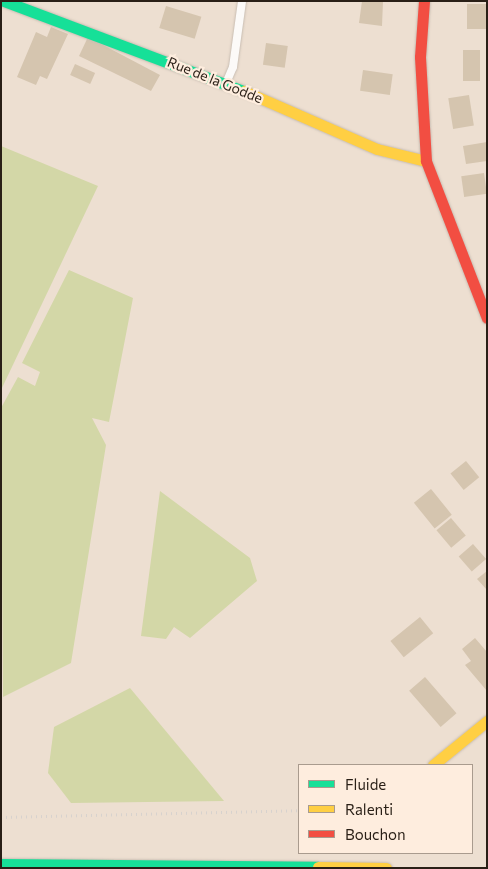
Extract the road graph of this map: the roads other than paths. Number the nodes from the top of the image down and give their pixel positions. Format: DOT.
graph roads {
  1 [pos="4,1"];
  2 [pos="242,1"];
  3 [pos="424,1"];
  4 [pos="226,83"];
  5 [pos="426,161"];
  6 [pos="487,318"];
  7 [pos="487,721"];
  8 [pos="434,764"];
  9 [pos="1,864"];
  10 [pos="386,868"];
  1 -- 4 [label="main road, Rue de la Godde"];
  2 -- 4 [label="lane"];
  3 -- 5 [label="main road"];
  4 -- 5 [label="main road, Rue de la Godde"];
  5 -- 6 [label="main road"];
  7 -- 8 [label="main road"];
  9 -- 10 [label="main road"];
}
